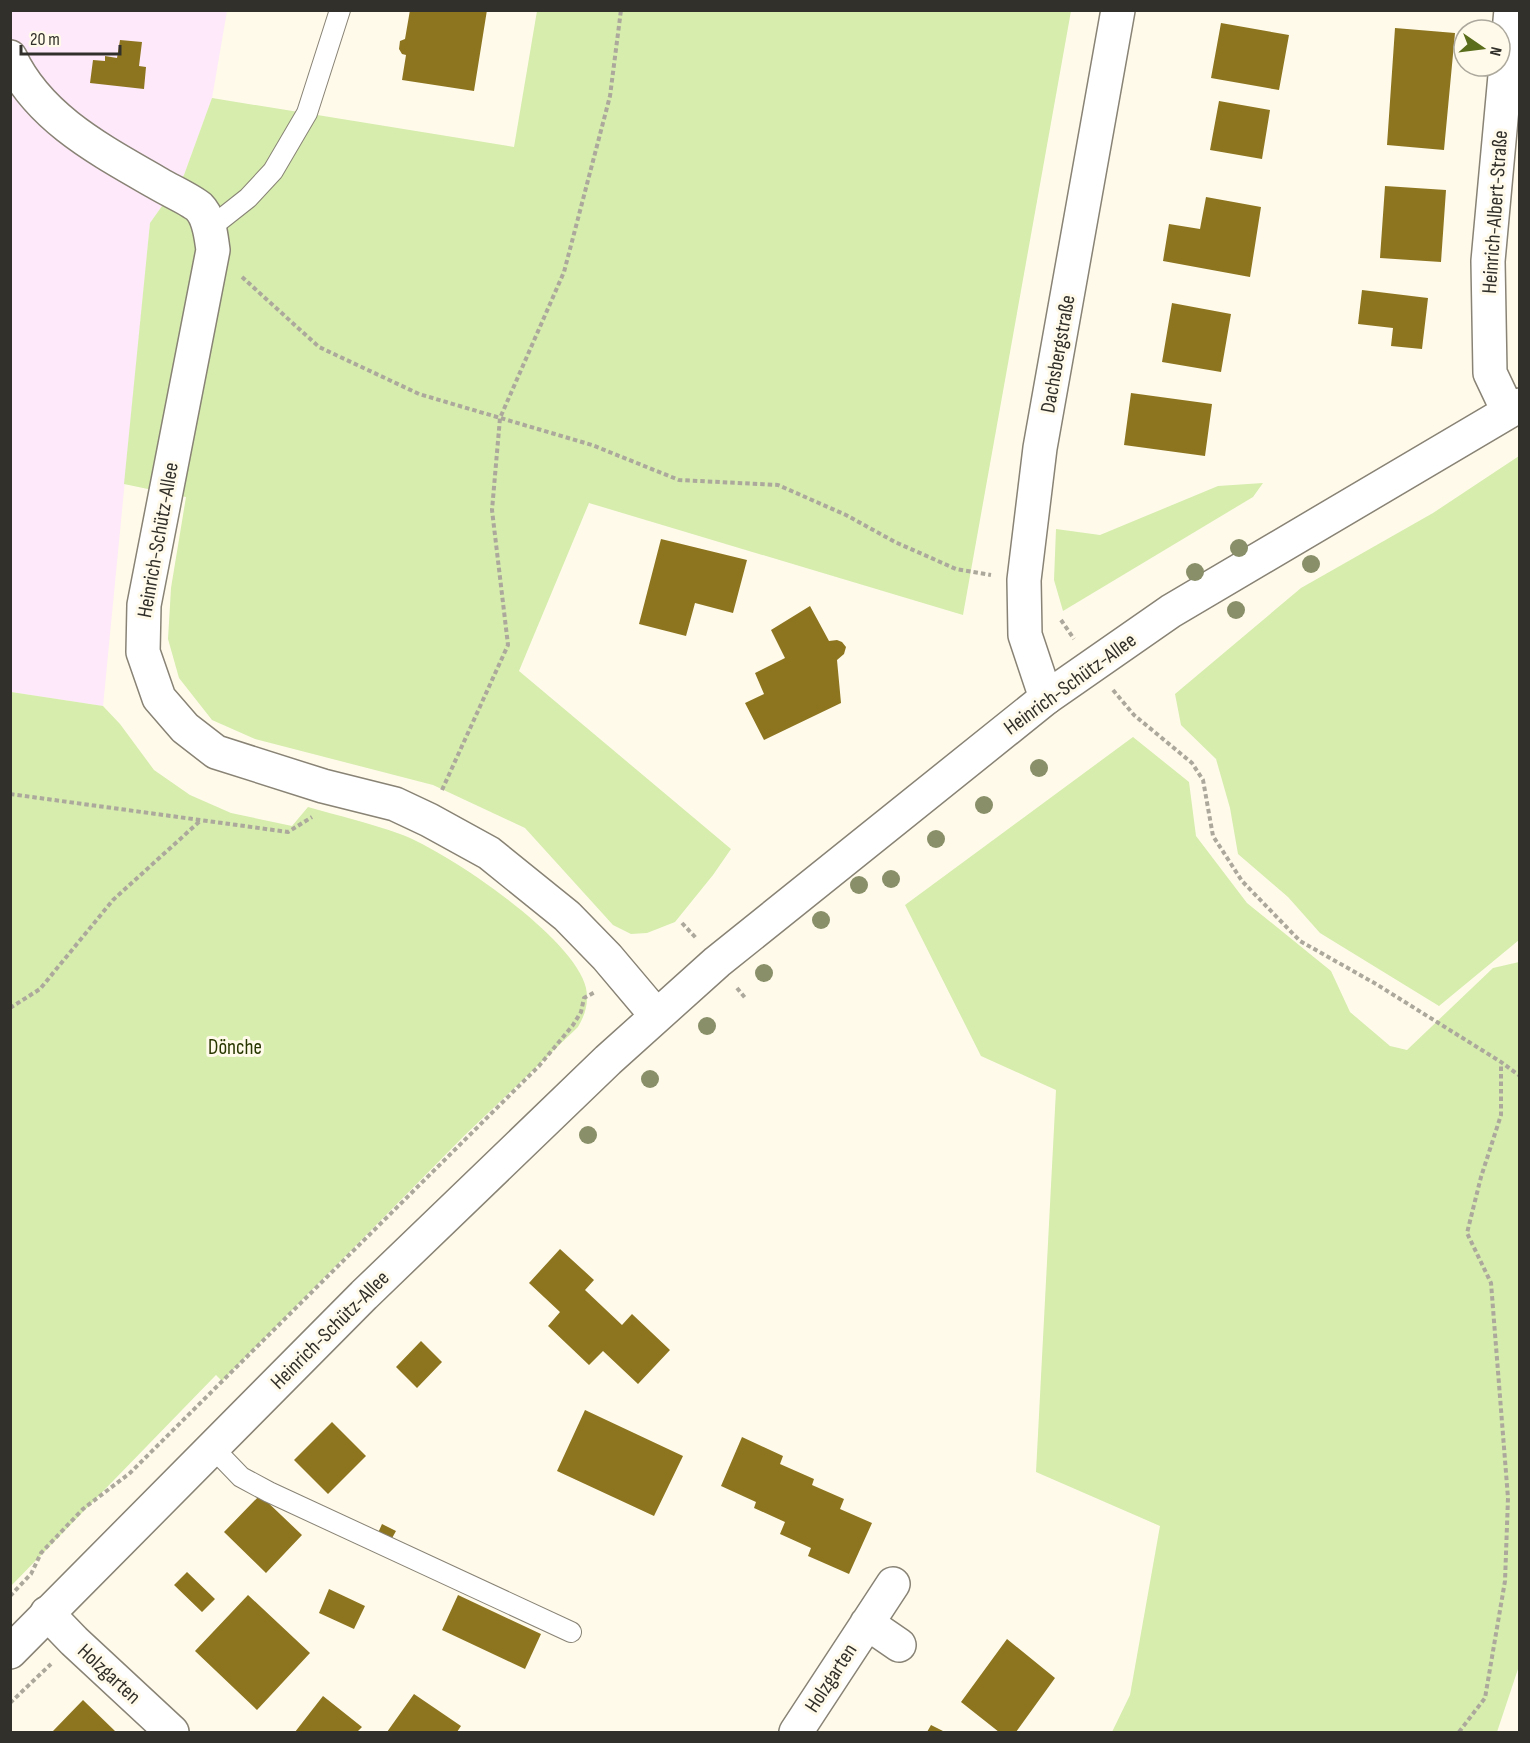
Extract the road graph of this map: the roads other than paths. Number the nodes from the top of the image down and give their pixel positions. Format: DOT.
graph roads {
  1 [pos="340,10"];
  2 [pos="1118,10"];
  3 [pos="1511,10"];
  4 [pos="10,57"];
  5 [pos="211,239"];
  6 [pos="1514,408"];
  7 [pos="1046,698"];
  8 [pos="656,1015"];
  9 [pos="213,1448"];
  10 [pos="893,1584"];
  11 [pos="47,1614"];
  12 [pos="867,1623"];
  13 [pos="571,1632"];
  14 [pos="900,1645"];
  15 [pos="10,1652"];
  16 [pos="172,1732"];
  17 [pos="796,1732"];
  1 -- 5 [label="lane"];
  2 -- 7 [label="street, Dachsbergstraße"];
  3 -- 6 [label="street, Heinrich-Albert-Straße"];
  4 -- 5 [label="street"];
  5 -- 8 [label="street, Heinrich-Schütz-Allee"];
  6 -- 7 [label="street, Heinrich-Schütz-Allee"];
  7 -- 8 [label="street, Heinrich-Schütz-Allee"];
  8 -- 9 [label="street, Heinrich-Schütz-Allee"];
  9 -- 11 [label="street, Heinrich-Schütz-Allee"];
  9 -- 13 [label="lane"];
  10 -- 12 [label="street, Holzgarten"];
  11 -- 15 [label="street, Heinrich-Schütz-Allee"];
  11 -- 16 [label="street, Holzgarten"];
  12 -- 14 [label="street, Holzgarten"];
  12 -- 17 [label="street, Holzgarten"];
}
